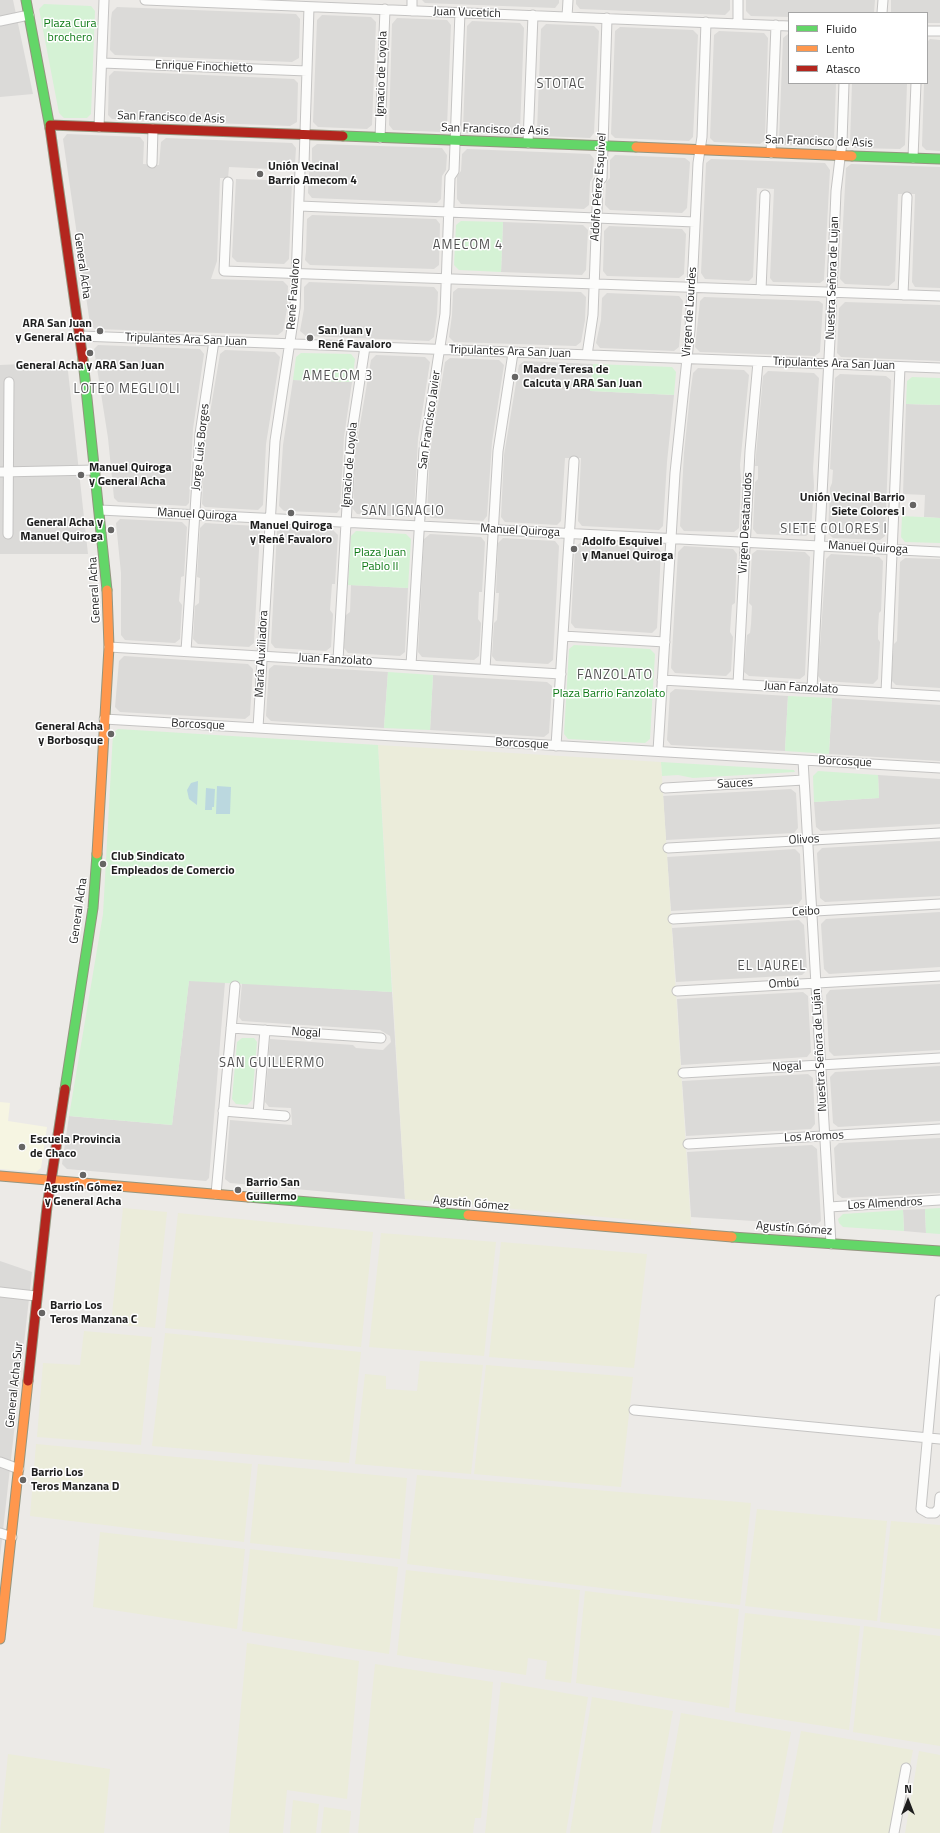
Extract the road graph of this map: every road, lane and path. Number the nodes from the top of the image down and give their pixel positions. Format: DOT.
graph roads {
  1 [pos="26,0"];
  2 [pos="104,0"];
  3 [pos="145,0"];
  4 [pos="412,0"];
  5 [pos="568,0"];
  6 [pos="738,0"];
  7 [pos="883,0"];
  8 [pos="260,2"];
  9 [pos="309,6"];
  10 [pos="385,9"];
  11 [pos="412,10"];
  12 [pos="460,12"];
  13 [pos="882,12"];
  14 [pos="29,15"];
  15 [pos="533,15"];
  16 [pos="567,17"];
  17 [pos="607,18"];
  18 [pos="0,21"];
  19 [pos="706,22"];
  20 [pos="738,23"];
  21 [pos="776,25"];
  22 [pos="788,26"];
  23 [pos="928,31"];
  24 [pos="940,32"];
  25 [pos="102,63"];
  26 [pos="307,71"];
  27 [pos="844,84"];
  28 [pos="916,84"];
  29 [pos="50,125"];
  30 [pos="99,127"];
  31 [pos="153,129"];
  32 [pos="305,135"];
  33 [pos="380,138"];
  34 [pos="455,141"];
  35 [pos="528,144"];
  36 [pos="603,146"];
  37 [pos="700,150"];
  38 [pos="771,153"];
  39 [pos="840,155"];
  40 [pos="913,158"];
  41 [pos="940,159"];
  42 [pos="152,163"];
  43 [pos="228,182"];
  44 [pos="765,195"];
  45 [pos="907,197"];
  46 [pos="299,206"];
  47 [pos="449,212"];
  48 [pos="597,218"];
  49 [pos="695,222"];
  50 [pos="297,273"];
  51 [pos="446,279"];
  52 [pos="594,284"];
  53 [pos="692,287"];
  54 [pos="761,290"];
  55 [pos="832,292"];
  56 [pos="902,295"];
  57 [pos="940,296"];
  58 [pos="80,336"];
  59 [pos="214,341"];
  60 [pos="290,344"];
  61 [pos="365,347"];
  62 [pos="439,350"];
  63 [pos="513,352"];
  64 [pos="587,356"];
  65 [pos="687,359"];
  66 [pos="758,362"];
  67 [pos="829,364"];
  68 [pos="900,367"];
  69 [pos="940,368"];
  70 [pos="9,382"];
  71 [pos="574,460"];
  72 [pos="96,470"];
  73 [pos="4,472"];
  74 [pos="100,510"];
  75 [pos="195,515"];
  76 [pos="271,519"];
  77 [pos="346,522"];
  78 [pos="420,526"];
  79 [pos="493,530"];
  80 [pos="569,533"];
  81 [pos="8,534"];
  82 [pos="671,538"];
  83 [pos="745,542"];
  84 [pos="818,546"];
  85 [pos="892,549"];
  86 [pos="940,552"];
  87 [pos="267,581"];
  88 [pos="563,636"];
  89 [pos="665,642"];
  90 [pos="109,647"];
  91 [pos="186,651"];
  92 [pos="262,656"];
  93 [pos="338,660"];
  94 [pos="411,665"];
  95 [pos="485,669"];
  96 [pos="561,674"];
  97 [pos="662,680"];
  98 [pos="738,684"];
  99 [pos="812,689"];
  100 [pos="886,693"];
  101 [pos="940,696"];
  102 [pos="104,719"];
  103 [pos="258,728"];
  104 [pos="556,746"];
  105 [pos="658,751"];
  106 [pos="803,760"];
  107 [pos="940,768"];
  108 [pos="804,780"];
  109 [pos="665,788"];
  110 [pos="940,833"];
  111 [pos="808,840"];
  112 [pos="668,848"];
  113 [pos="940,904"];
  114 [pos="812,911"];
  115 [pos="672,919"];
  116 [pos="940,976"];
  117 [pos="816,983"];
  118 [pos="235,986"];
  119 [pos="677,991"];
  120 [pos="231,1028"];
  121 [pos="265,1030"];
  122 [pos="381,1038"];
  123 [pos="940,1058"];
  124 [pos="821,1065"];
  125 [pos="682,1073"];
  126 [pos="223,1111"];
  127 [pos="258,1114"];
  128 [pos="285,1116"];
  129 [pos="940,1129"];
  130 [pos="825,1136"];
  131 [pos="688,1144"];
  132 [pos="0,1176"];
  133 [pos="51,1181"];
  134 [pos="216,1194"];
  135 [pos="940,1200"];
  136 [pos="829,1207"];
  137 [pos="831,1244"];
  138 [pos="940,1251"];
  139 [pos="0,1292"];
  140 [pos="36,1296"];
  141 [pos="940,1300"];
  142 [pos="634,1410"];
  143 [pos="927,1438"];
  144 [pos="940,1439"];
  145 [pos="0,1462"];
  146 [pos="19,1469"];
  147 [pos="940,1497"];
  148 [pos="0,1533"];
  149 [pos="12,1537"];
  150 [pos="0,1639"];
  151 [pos="906,1768"];
  152 [pos="894,1833"];
  1 -- 14 [label="main road, General Acha"];
  2 -- 25 [label="street"];
  3 -- 8 [label="street, Juan Vucetich"];
  4 -- 11 [label="street"];
  5 -- 16 [label="street"];
  6 -- 20 [label="street"];
  7 -- 13 [label="street"];
  8 -- 9 [label="street, Juan Vucetich"];
  9 -- 10 [label="street, Juan Vucetich"];
  9 -- 26 [label="street, René Favaloro"];
  10 -- 11 [label="street, Juan Vucetich"];
  10 -- 33 [label="street, Ignacio de Loyola"];
  11 -- 12 [label="street, Juan Vucetich"];
  12 -- 15 [label="street, Juan Vucetich"];
  12 -- 34 [label="street, San Francisco Javier"];
  14 -- 18 [label="street"];
  14 -- 29 [label="main road, General Acha"];
  15 -- 16 [label="street, Juan Vucetich"];
  15 -- 35 [label="street"];
  16 -- 17 [label="street, Juan Vucetich"];
  17 -- 19 [label="street, Juan Vucetich"];
  17 -- 36 [label="street, Adolfo Pérez Esquivel"];
  19 -- 20 [label="street, Juan Vucetich"];
  19 -- 37 [label="street, Virgen de Lourdes"];
  20 -- 21 [label="street, Juan Vucetich"];
  21 -- 22 [label="street, Juan Vucetich"];
  21 -- 38 [label="street"];
  23 -- 24 [label="street"];
  25 -- 26 [label="street, Enrique Finochietto"];
  25 -- 30 [label="street"];
  26 -- 32 [label="street, René Favaloro"];
  27 -- 39 [label="street, Nuestra Señora de Lujan"];
  28 -- 40 [label="street"];
  29 -- 30 [label="main road, San Francisco de Asis"];
  29 -- 58 [label="main road, General Acha"];
  30 -- 31 [label="main road, San Francisco de Asis"];
  31 -- 32 [label="main road, San Francisco de Asis"];
  31 -- 42 [label="street"];
  32 -- 33 [label="main road, San Francisco de Asis"];
  32 -- 46 [label="street, René Favaloro"];
  33 -- 34 [label="main road, San Francisco de Asis"];
  34 -- 35 [label="main road, San Francisco de Asis"];
  34 -- 47 [label="street, San Francisco Javier"];
  35 -- 36 [label="main road, San Francisco de Asis"];
  36 -- 37 [label="main road, San Francisco de Asis"];
  36 -- 48 [label="street, Adolfo Pérez Esquivel"];
  37 -- 38 [label="main road, San Francisco de Asis"];
  37 -- 49 [label="street, Virgen de Lourdes"];
  38 -- 39 [label="main road, San Francisco de Asis"];
  39 -- 40 [label="main road, San Francisco de Asis"];
  39 -- 55 [label="street, Nuestra Señora de Lujan"];
  40 -- 41 [label="main road, San Francisco de Asis"];
  43 -- 50 [label="street"];
  44 -- 54 [label="street"];
  45 -- 56 [label="street"];
  46 -- 47 [label="street"];
  46 -- 50 [label="street, René Favaloro"];
  47 -- 48 [label="street"];
  47 -- 51 [label="street, San Francisco Javier"];
  48 -- 49 [label="street"];
  48 -- 52 [label="street, Adolfo Pérez Esquivel"];
  49 -- 53 [label="street, Virgen de Lourdes"];
  50 -- 51 [label="street"];
  50 -- 60 [label="street, René Favaloro"];
  51 -- 52 [label="street"];
  51 -- 62 [label="street, San Francisco Javier"];
  52 -- 53 [label="street"];
  52 -- 64 [label="street, Adolfo Pérez Esquivel"];
  53 -- 54 [label="street"];
  53 -- 65 [label="street, Virgen de Lourdes"];
  54 -- 55 [label="street"];
  55 -- 56 [label="street"];
  55 -- 67 [label="street, Nuestra Señora de Lujan"];
  56 -- 57 [label="street"];
  58 -- 59 [label="street, Tripulantes Ara San Juan"];
  58 -- 72 [label="main road, General Acha"];
  59 -- 60 [label="street, Tripulantes Ara San Juan"];
  59 -- 75 [label="street, Jorge Luis Borges"];
  60 -- 61 [label="street, Tripulantes Ara San Juan"];
  60 -- 76 [label="street, René Favaloro"];
  61 -- 62 [label="street, Tripulantes Ara San Juan"];
  61 -- 77 [label="street, Ignacio de Loyola"];
  62 -- 63 [label="street, Tripulantes Ara San Juan"];
  62 -- 78 [label="street, San Francisco Javier"];
  63 -- 64 [label="street, Tripulantes Ara San Juan"];
  63 -- 79 [label="street"];
  64 -- 65 [label="street, Tripulantes Ara San Juan"];
  65 -- 66 [label="street, Tripulantes Ara San Juan"];
  65 -- 82 [label="street, Virgen de Lourdes"];
  66 -- 67 [label="street, Tripulantes Ara San Juan"];
  66 -- 83 [label="street, Virgen Desatanudos"];
  67 -- 68 [label="street, Tripulantes Ara San Juan"];
  67 -- 84 [label="street, Nuestra Señora de Lujan"];
  68 -- 69 [label="street, Tripulantes Ara San Juan"];
  68 -- 85 [label="street"];
  70 -- 73 [label="street"];
  71 -- 80 [label="street"];
  72 -- 73 [label="street"];
  72 -- 74 [label="main road, General Acha"];
  73 -- 81 [label="street"];
  74 -- 75 [label="street, Manuel Quiroga"];
  74 -- 90 [label="main road, General Acha"];
  75 -- 76 [label="street, Manuel Quiroga"];
  75 -- 91 [label="street, Jorge Luis Borges"];
  76 -- 77 [label="street, Manuel Quiroga"];
  76 -- 87 [label="street, René Favaloro"];
  77 -- 78 [label="street, Manuel Quiroga"];
  77 -- 93 [label="street, Ignacio de Loyola"];
  78 -- 79 [label="street, Manuel Quiroga"];
  78 -- 94 [label="street, San Francisco Javier"];
  79 -- 80 [label="street, Manuel Quiroga"];
  79 -- 95 [label="street"];
  80 -- 82 [label="street, Manuel Quiroga"];
  80 -- 88 [label="street"];
  82 -- 83 [label="street, Manuel Quiroga"];
  82 -- 89 [label="street, Virgen de Lourdes"];
  83 -- 84 [label="street, Manuel Quiroga"];
  83 -- 98 [label="street, Virgen Desatanudos"];
  84 -- 85 [label="street, Manuel Quiroga"];
  84 -- 99 [label="street, Nuestra Señora de Lujan"];
  85 -- 86 [label="street, Manuel Quiroga"];
  85 -- 100 [label="street"];
  87 -- 92 [label="street, María Auxiliadora"];
  88 -- 89 [label="street"];
  88 -- 96 [label="street"];
  89 -- 97 [label="street, Virgen de Lourdes"];
  90 -- 91 [label="street, Juan Fanzolato"];
  90 -- 102 [label="main road, General Acha"];
  91 -- 92 [label="street, Juan Fanzolato"];
  92 -- 93 [label="street, Juan Fanzolato"];
  92 -- 103 [label="street, María Auxiliadora"];
  93 -- 94 [label="street, Juan Fanzolato"];
  94 -- 95 [label="street, Juan Fanzolato"];
  95 -- 96 [label="street, Juan Fanzolato"];
  96 -- 104 [label="street"];
  97 -- 98 [label="street, Juan Fanzolato"];
  97 -- 105 [label="street, Virgen de Lourdes"];
  98 -- 99 [label="street, Juan Fanzolato"];
  99 -- 100 [label="street, Juan Fanzolato"];
  100 -- 101 [label="street, Juan Fanzolato"];
  102 -- 103 [label="street, Borcosque"];
  102 -- 133 [label="main road, General Acha"];
  103 -- 104 [label="street, Borcosque"];
  104 -- 105 [label="street, Borcosque"];
  105 -- 106 [label="street, Borcosque"];
  106 -- 107 [label="street, Borcosque"];
  106 -- 108 [label="street, Nuestra Señora de Luján"];
  108 -- 109 [label="street, Sauces"];
  108 -- 111 [label="street, Nuestra Señora de Luján"];
  110 -- 111 [label="street, Olivos"];
  111 -- 112 [label="street, Olivos"];
  111 -- 114 [label="street, Nuestra Señora de Luján"];
  113 -- 114 [label="street, Ceibo"];
  114 -- 115 [label="street, Ceibo"];
  114 -- 117 [label="street, Nuestra Señora de Luján"];
  116 -- 117 [label="street, Ombú"];
  117 -- 119 [label="street, Ombú"];
  117 -- 124 [label="street, Nuestra Señora de Luján"];
  118 -- 120 [label="street"];
  120 -- 121 [label="street, Nogal"];
  120 -- 126 [label="street"];
  121 -- 122 [label="street, Nogal"];
  121 -- 127 [label="street"];
  123 -- 124 [label="street, Nogal"];
  124 -- 125 [label="street, Nogal"];
  124 -- 130 [label="street, Nuestra Señora de Luján"];
  126 -- 127 [label="street"];
  126 -- 134 [label="street"];
  127 -- 128 [label="street"];
  129 -- 130 [label="street, Los Aromos"];
  130 -- 131 [label="street, Los Aromos"];
  130 -- 136 [label="street, Nuestra Señora de Luján"];
  132 -- 133 [label="main road, Agustín Gómez"];
  133 -- 134 [label="main road, Agustín Gómez"];
  133 -- 140 [label="main road, General Acha Sur"];
  134 -- 137 [label="main road, Agustín Gómez"];
  135 -- 136 [label="street, Los Almendros"];
  136 -- 137 [label="street, Nuestra Señora de Luján"];
  137 -- 138 [label="main road, Agustín Gómez"];
  139 -- 140 [label="street"];
  140 -- 146 [label="main road, General Acha Sur"];
  141 -- 143 [label="street"];
  142 -- 143 [label="street"];
  143 -- 144 [label="street"];
  143 -- 147 [label="street"];
  145 -- 146 [label="street"];
  146 -- 149 [label="main road, General Acha Sur"];
  148 -- 149 [label="street"];
  149 -- 150 [label="main road, General Acha Sur"];
  151 -- 152 [label="street"];
}
